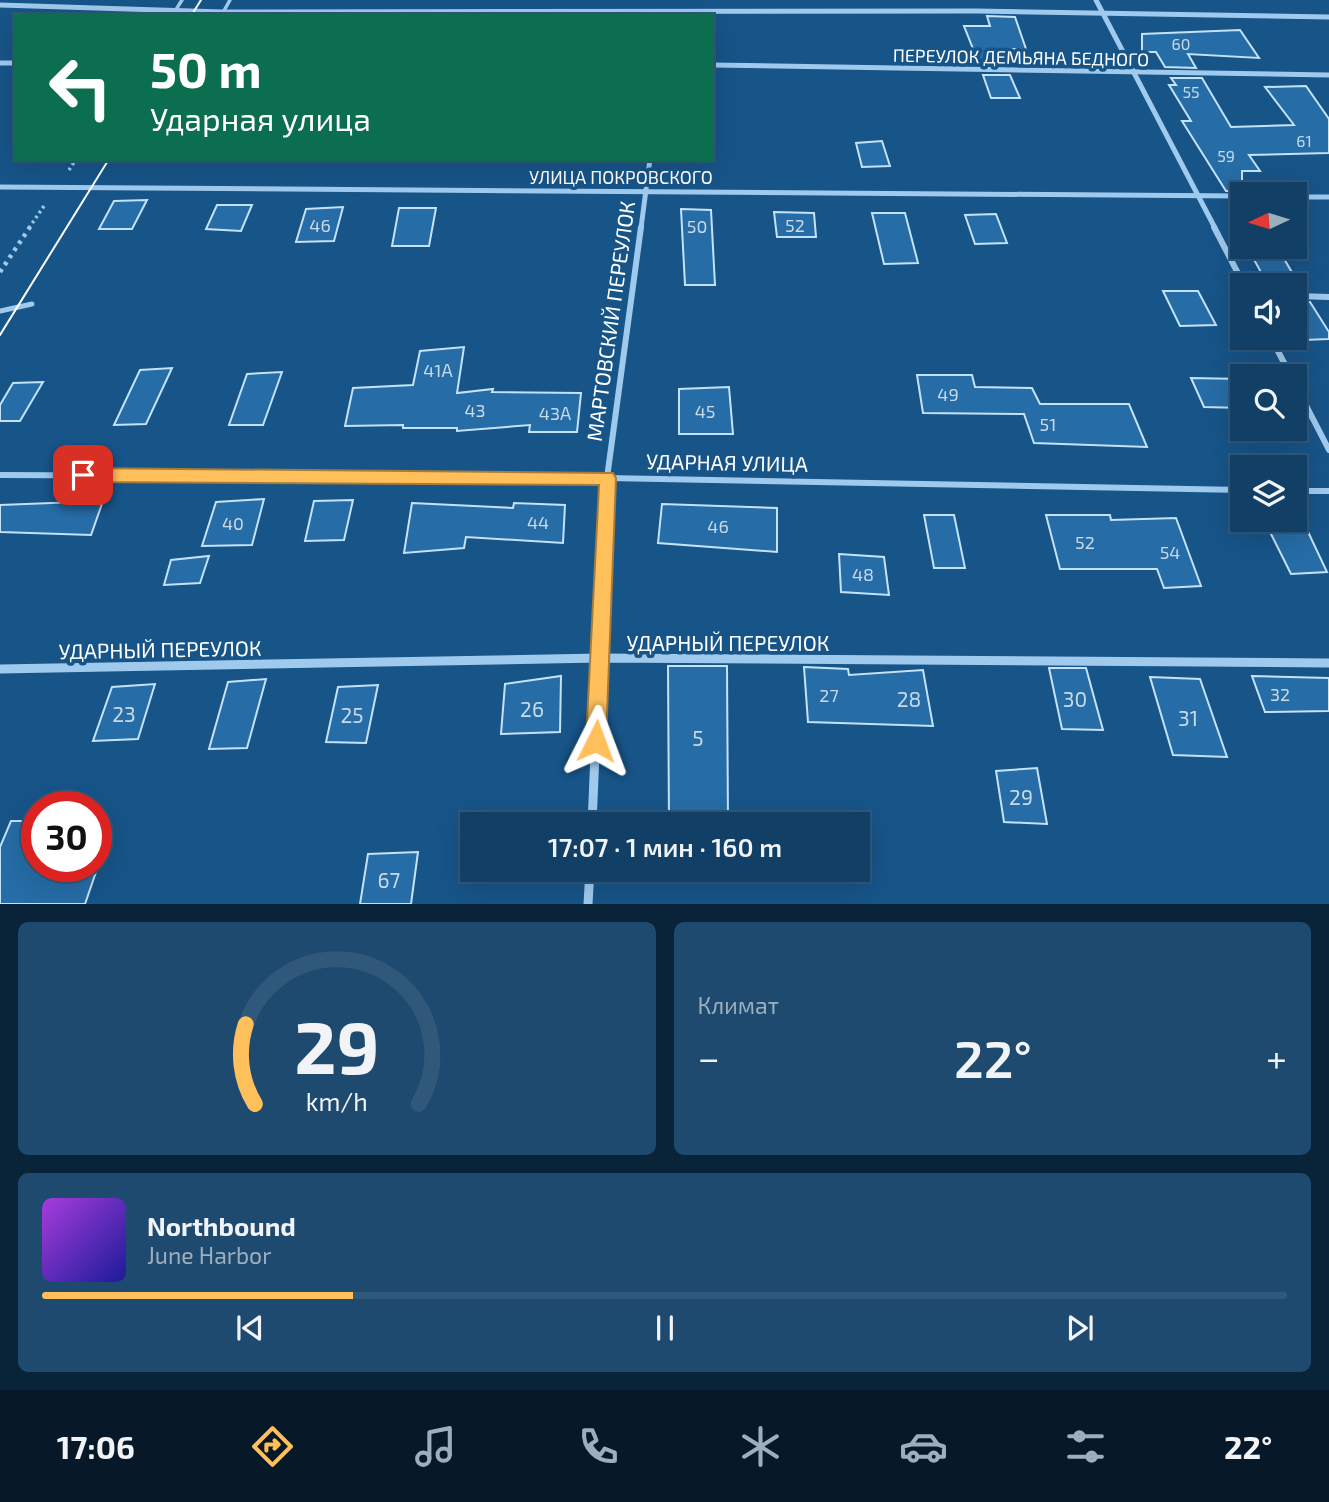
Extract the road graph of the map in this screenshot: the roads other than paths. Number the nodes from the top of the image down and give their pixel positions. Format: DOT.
graph roads {
  1 [pos="181,0"];
  2 [pos="230,0"];
  3 [pos="660,0"];
  4 [pos="975,0"];
  5 [pos="1096,0"];
  6 [pos="0,5"];
  7 [pos="176,9"];
  8 [pos="977,11"];
  9 [pos="658,13"];
  10 [pos="1102,13"];
  11 [pos="173,14"];
  12 [pos="222,14"];
  13 [pos="1329,17"];
  14 [pos="714,65"];
  15 [pos="1134,73"];
  16 [pos="1329,75"];
  17 [pos="650,161"];
  18 [pos="0,187"];
  19 [pos="647,191"];
  20 [pos="1197,195"];
  21 [pos="1230,196"];
  22 [pos="1307,197"];
  23 [pos="1329,197"];
  24 [pos="1238,273"];
  25 [pos="1307,296"];
  26 [pos="1329,297"];
  27 [pos="32,304"];
  28 [pos="0,311"];
  29 [pos="1307,407"];
  30 [pos="1329,450"];
  31 [pos="0,475"];
  32 [pos="607,478"];
  33 [pos="1230,490"];
  34 [pos="1307,491"];
  35 [pos="1329,491"];
  36 [pos="600,659"];
  37 [pos="1329,663"];
  38 [pos="0,669"];
  39 [pos="593,812"];
  40 [pos="589,882"];
  41 [pos="588,904"];
  1 -- 7 [label="lane"];
  2 -- 12 [label="lane"];
  3 -- 9 [label="street"];
  4 -- 8 [label="street"];
  5 -- 10 [label="street"];
  6 -- 7 [label="street"];
  7 -- 11 [label="lane"];
  7 -- 12 [label="street"];
  8 -- 9 [label="street"];
  8 -- 10 [label="street"];
  9 -- 12 [label="street"];
  10 -- 13 [label="street"];
  10 -- 15 [label="street"];
  14 -- 15 [label="street, ПЕРЕУЛОК ДЕМЬЯНА БЕДНОГО"];
  15 -- 16 [label="street, ПЕРЕУЛОК ДЕМЬЯНА БЕДНОГО"];
  15 -- 20 [label="street"];
  17 -- 19 [label="street, МАРТОВСКИЙ ПЕРЕУЛОК"];
  18 -- 19 [label="street, УЛИЦА ПОКРОВСКОГО"];
  19 -- 20 [label="street, УЛИЦА ПОКРОВСКОГО"];
  19 -- 32 [label="street, МАРТОВСКИЙ ПЕРЕУЛОК"];
  20 -- 21 [label="street, УЛИЦА ПОКРОВСКОГО"];
  20 -- 24 [label="street"];
  22 -- 23 [label="street"];
  25 -- 26 [label="street"];
  27 -- 28 [label="lane"];
  29 -- 30 [label="street"];
  31 -- 32 [label="street, УДАРНАЯ УЛИЦА"];
  32 -- 33 [label="street, УДАРНАЯ УЛИЦА"];
  32 -- 36 [label="street, МАРТОВСКИЙ ПЕРЕУЛОК"];
  34 -- 35 [label="street"];
  36 -- 37 [label="street, УДАРНЫЙ ПЕРЕУЛОК"];
  36 -- 38 [label="street, УДАРНЫЙ ПЕРЕУЛОК"];
  36 -- 39 [label="street, МАРТОВСКИЙ ПЕРЕУЛОК"];
  40 -- 41 [label="street"];
}
